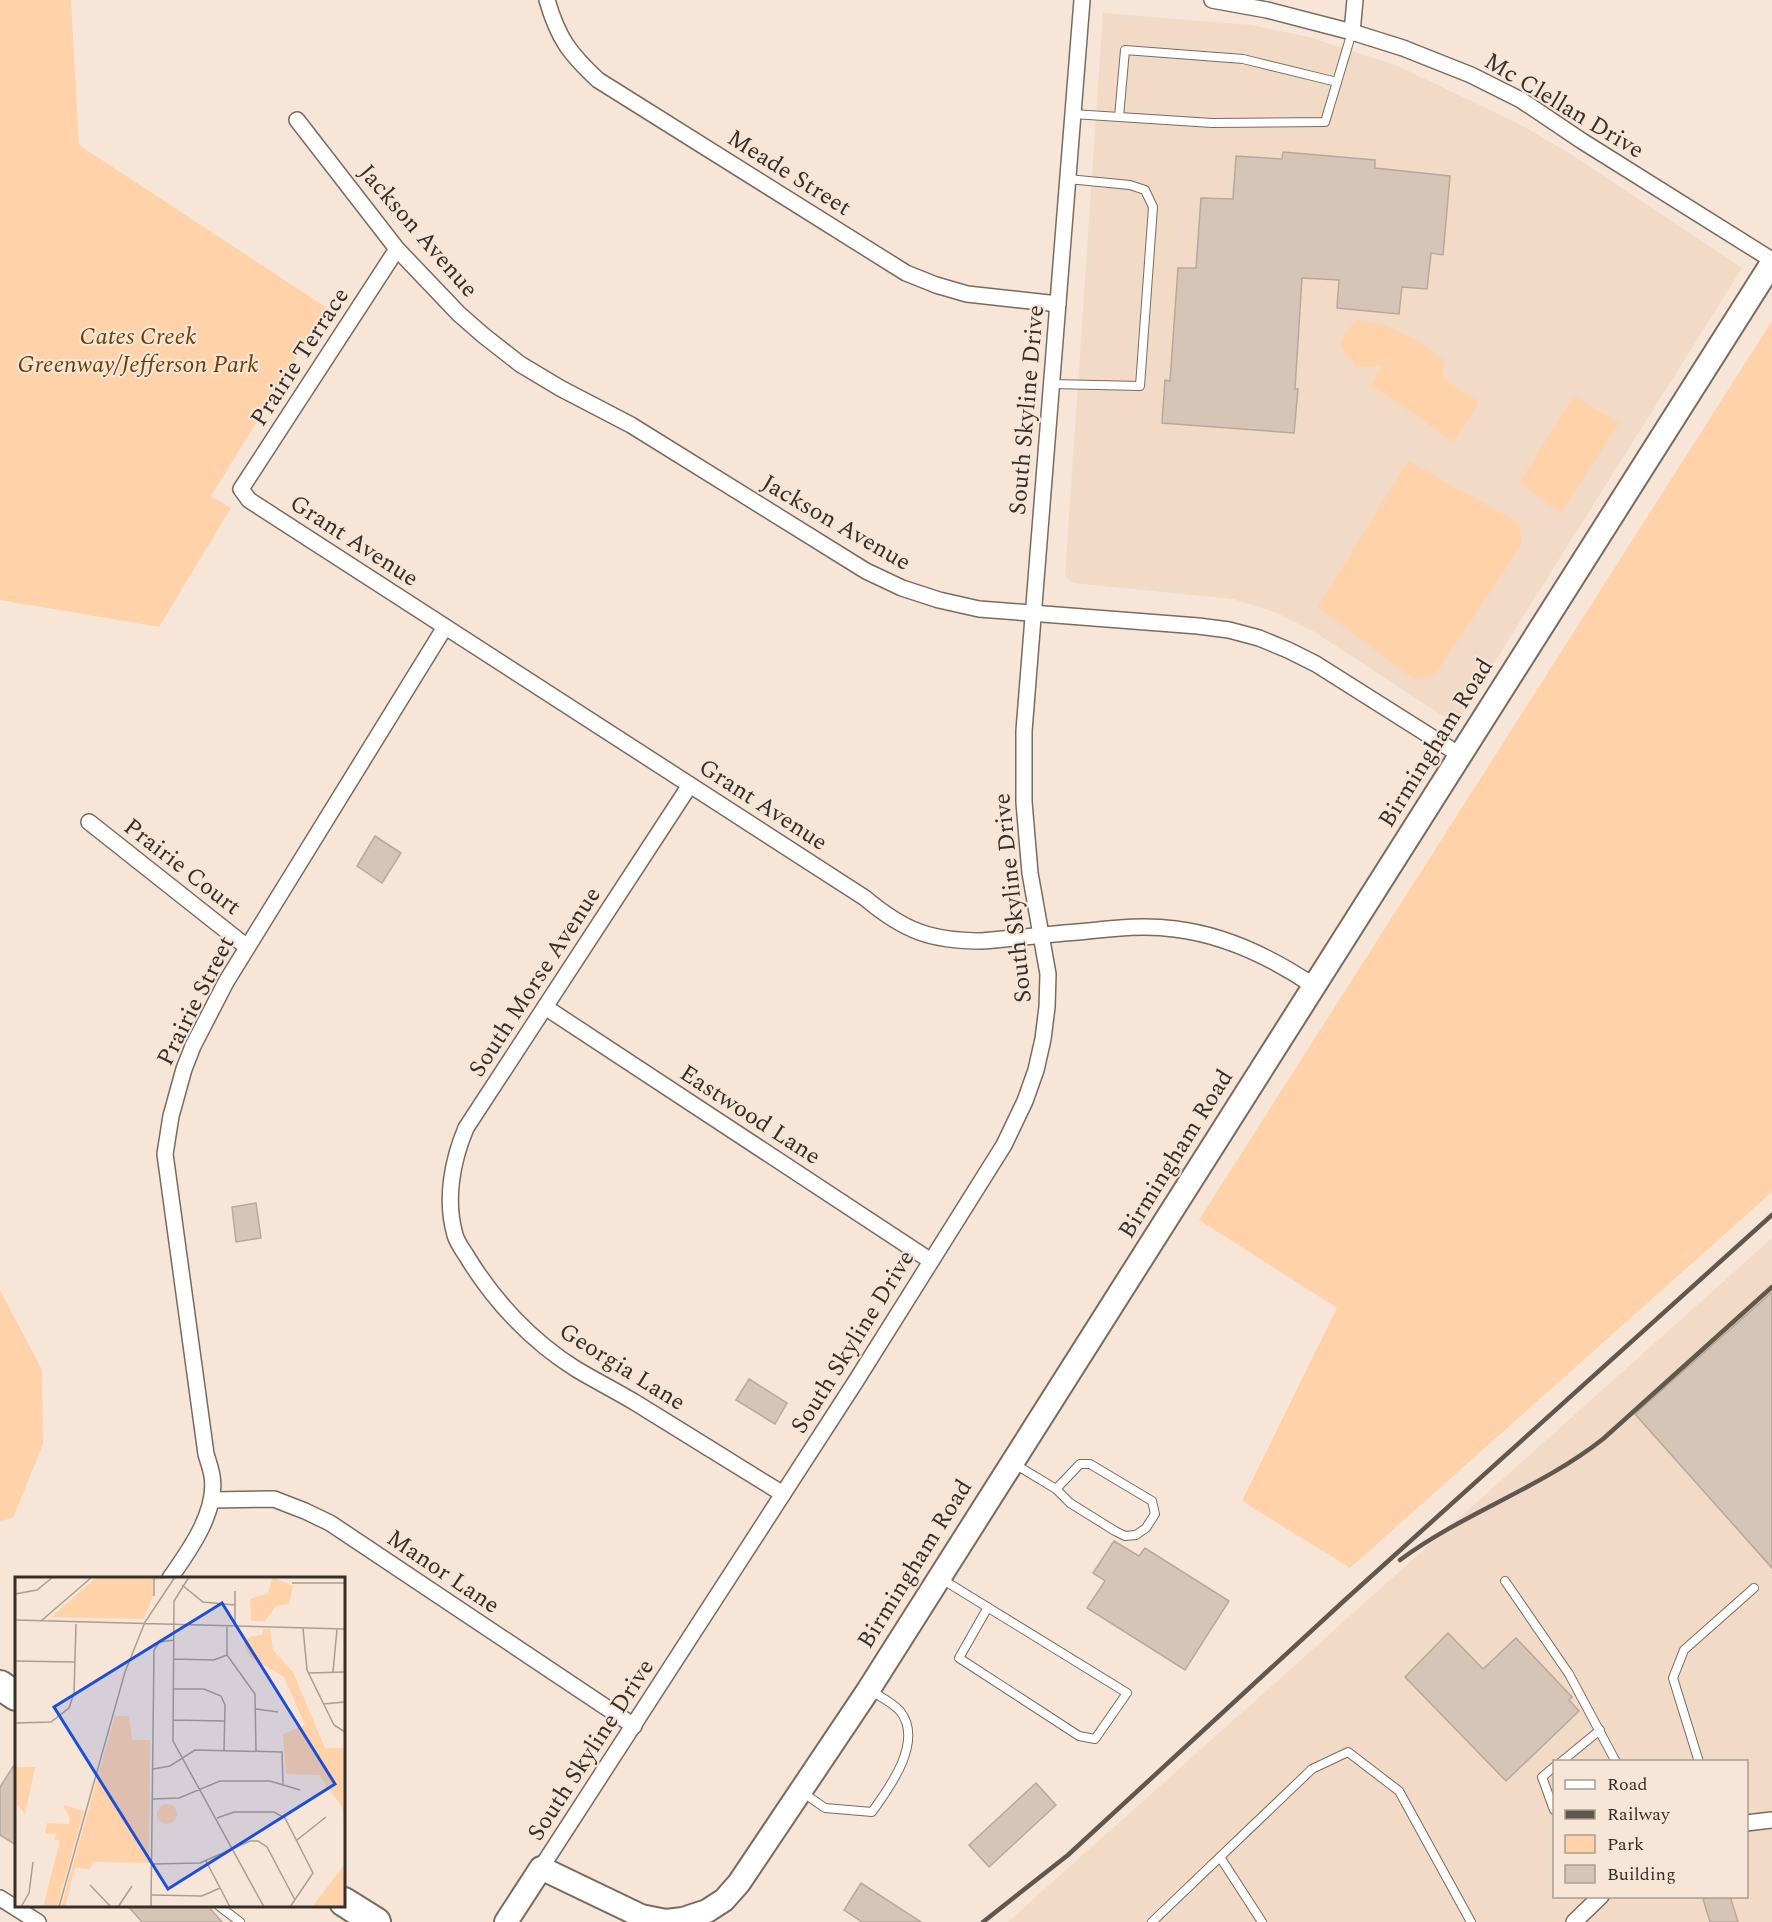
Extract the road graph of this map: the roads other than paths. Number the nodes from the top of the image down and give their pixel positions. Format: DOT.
graph roads {
  1 [pos="547,0"];
  2 [pos="1082,0"];
  3 [pos="1212,0"];
  4 [pos="1355,0"];
  5 [pos="1352,32"];
  6 [pos="1337,82"];
  7 [pos="1073,114"];
  8 [pos="1119,117"];
  9 [pos="297,120"];
  10 [pos="1068,178"];
  11 [pos="397,249"];
  12 [pos="1772,262"];
  13 [pos="1058,304"];
  14 [pos="1052,384"];
  15 [pos="241,489"];
  16 [pos="1034,614"];
  17 [pos="445,627"];
  18 [pos="1460,754"];
  19 [pos="690,786"];
  20 [pos="89,822"];
  21 [pos="1041,935"];
  22 [pos="247,947"];
  23 [pos="1314,986"];
  24 [pos="545,1008"];
  25 [pos="452,1216"];
  26 [pos="931,1261"];
  27 [pos="1012,1462"];
  28 [pos="1056,1489"];
  29 [pos="783,1494"];
  30 [pos="212,1500"];
  31 [pos="171,1577"];
  32 [pos="939,1577"];
  33 [pos="1505,1581"];
  34 [pos="1754,1588"];
  35 [pos="988,1607"];
  36 [pos="868,1689"];
  37 [pos="634,1725"];
  38 [pos="1600,1730"];
  39 [pos="1562,1760"];
  40 [pos="1615,1760"];
  41 [pos="1699,1760"];
  42 [pos="1553,1768"];
  43 [pos="801,1792"];
  44 [pos="1553,1807"];
  45 [pos="1772,1820"];
  46 [pos="1748,1823"];
  47 [pos="1220,1857"];
  48 [pos="541,1868"];
  49 [pos="0,1898"];
  50 [pos="1599,1898"];
  51 [pos="345,1903"];
  52 [pos="221,1907"];
  53 [pos="38,1922"];
  54 [pos="240,1922"];
  55 [pos="376,1922"];
  56 [pos="506,1922"];
  57 [pos="1152,1922"];
  58 [pos="1262,1922"];
  59 [pos="1472,1922"];
  60 [pos="1574,1922"];
  1 -- 13 [label="street, Meade Street"];
  2 -- 7 [label="street, South Skyline Drive"];
  3 -- 5 [label="street, Mc Clellan Drive"];
  4 -- 5 [label="street"];
  5 -- 6 [label="lane"];
  5 -- 12 [label="street, Mc Clellan Drive"];
  6 -- 8 [label="lane"];
  6 -- 8 [label="lane"];
  7 -- 8 [label="lane"];
  7 -- 10 [label="street, South Skyline Drive"];
  9 -- 11 [label="street, Jackson Avenue"];
  10 -- 13 [label="street, South Skyline Drive"];
  10 -- 14 [label="lane"];
  11 -- 15 [label="street, Prairie Terrace"];
  11 -- 16 [label="street, Jackson Avenue"];
  12 -- 18 [label="street, Birmingham Road"];
  13 -- 14 [label="street, South Skyline Drive"];
  14 -- 16 [label="street, South Skyline Drive"];
  15 -- 17 [label="street, Grant Avenue"];
  16 -- 18 [label="street, Jackson Avenue"];
  16 -- 21 [label="street, South Skyline Drive"];
  17 -- 19 [label="street, Grant Avenue"];
  17 -- 22 [label="street, Prairie Street"];
  18 -- 23 [label="street, Birmingham Road"];
  19 -- 21 [label="street, Grant Avenue"];
  19 -- 24 [label="street, South Morse Avenue"];
  20 -- 22 [label="street, Prairie Court"];
  21 -- 23 [label="street, Grant Avenue"];
  21 -- 26 [label="street, South Skyline Drive"];
  22 -- 30 [label="street, Prairie Street"];
  23 -- 27 [label="street, Birmingham Road"];
  24 -- 25 [label="street, South Morse Avenue"];
  24 -- 26 [label="street, Eastwood Lane"];
  25 -- 29 [label="street, Georgia Lane"];
  26 -- 29 [label="street, South Skyline Drive"];
  27 -- 28 [label="lane"];
  27 -- 32 [label="street, Birmingham Road"];
  28 -- 28 [label="lane"];
  29 -- 37 [label="street, South Skyline Drive"];
  30 -- 31 [label="street, Prairie Street"];
  30 -- 37 [label="street, Manor Lane"];
  32 -- 35 [label="lane"];
  32 -- 36 [label="street, Birmingham Road"];
  33 -- 38 [label="lane"];
  34 -- 41 [label="lane"];
  35 -- 35 [label="lane"];
  36 -- 43 [label="street, Birmingham Road"];
  36 -- 43 [label="lane"];
  37 -- 48 [label="street, South Skyline Drive"];
  38 -- 39 [label="lane"];
  38 -- 40 [label="lane"];
  42 -- 44 [label="lane"];
  43 -- 48 [label="street, Birmingham Road"];
  45 -- 46 [label="street"];
  47 -- 57 [label="lane"];
  47 -- 58 [label="lane"];
  47 -- 59 [label="lane"];
  48 -- 56 [label="street"];
  49 -- 53 [label="street"];
  50 -- 60 [label="street"];
  51 -- 55 [label="highway"];
  52 -- 54 [label="lane"];
}
